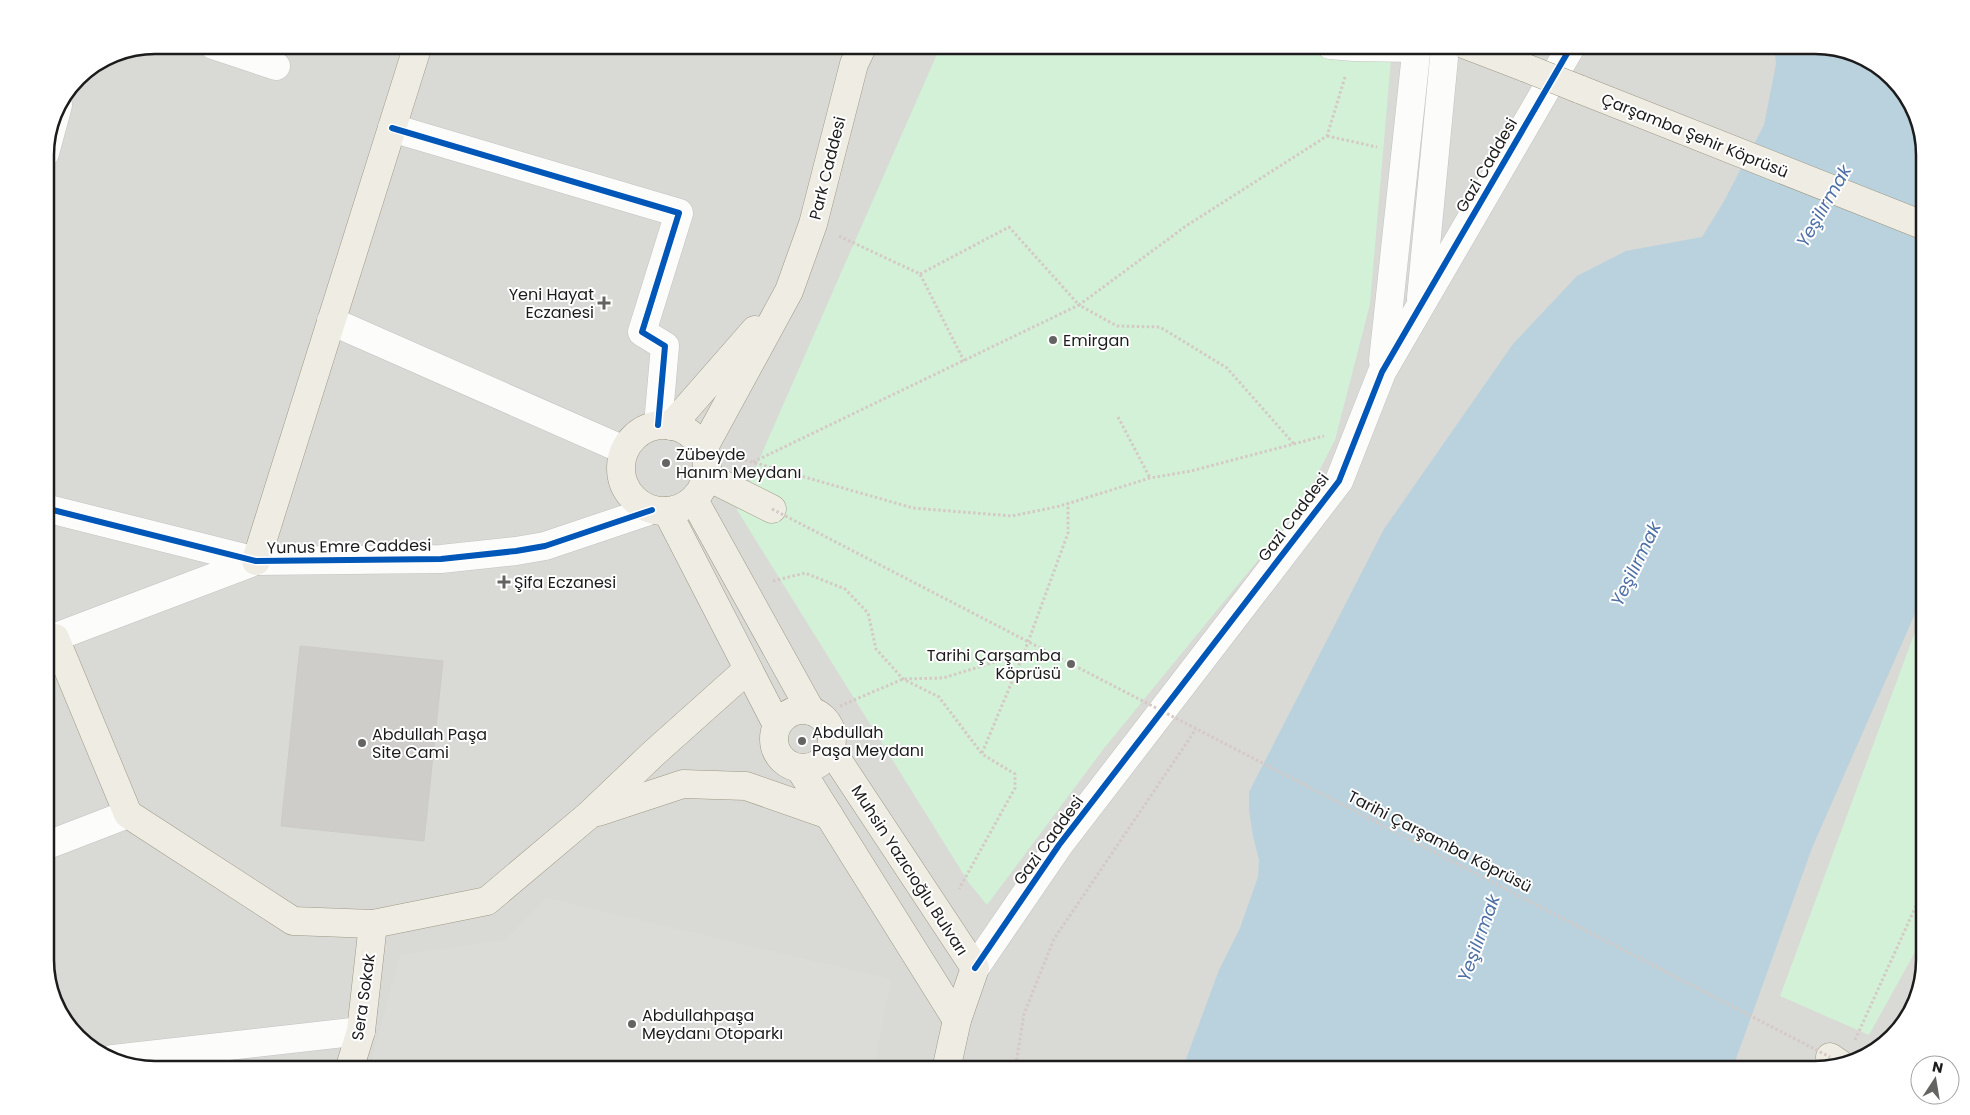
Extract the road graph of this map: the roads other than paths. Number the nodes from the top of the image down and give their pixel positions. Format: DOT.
graph roads {
  1 [pos="240,54"];
  2 [pos="415,54"];
  3 [pos="859,54"];
  4 [pos="1413,54"];
  5 [pos="1420,54"];
  6 [pos="1444,54"];
  7 [pos="1453,54"];
  8 [pos="1473,54"];
  9 [pos="1567,54"];
  10 [pos="276,66"];
  11 [pos="392,128"];
  12 [pos="1916,222"];
  13 [pos="788,291"];
  14 [pos="1420,307"];
  15 [pos="331,321"];
  16 [pos="1382,372"];
  17 [pos="665,426"];
  18 [pos="624,450"];
  19 [pos="704,462"];
  20 [pos="694,500"];
  21 [pos="772,509"];
  22 [pos="54,510"];
  23 [pos="659,510"];
  24 [pos="256,561"];
  25 [pos="54,637"];
  26 [pos="54,648"];
  27 [pos="748,669"];
  28 [pos="816,713"];
  29 [pos="778,725"];
  30 [pos="831,750"];
  31 [pos="800,769"];
  32 [pos="128,814"];
  33 [pos="590,815"];
  34 [pos="829,815"];
  35 [pos="54,843"];
  36 [pos="373,924"];
  37 [pos="975,968"];
  38 [pos="957,1020"];
  39 [pos="362,1031"];
  40 [pos="126,1057"];
  41 [pos="352,1061"];
  42 [pos="948,1061"];
  1 -- 10 [label="street"];
  2 -- 11 [label="main road"];
  3 -- 13 [label="main road, Park Caddesi"];
  4 -- 16 [label="street"];
  5 -- 6 [label="street"];
  7 -- 14 [label="street"];
  8 -- 12 [label="main road, Çarşamba Şehir Köprüsü, bridge"];
  9 -- 14 [label="street, Gazi Caddesi"];
  11 -- 15 [label="main road"];
  11 -- 17 [label="street"];
  13 -- 17 [label="main road, Park Caddesi"];
  13 -- 19 [label="main road, Park Caddesi"];
  14 -- 16 [label="street, Gazi Caddesi"];
  15 -- 18 [label="street"];
  15 -- 24 [label="main road"];
  16 -- 37 [label="street, Gazi Caddesi"];
  17 -- 18 [label="main road"];
  17 -- 19 [label="main road"];
  18 -- 23 [label="main road"];
  19 -- 20 [label="main road"];
  19 -- 21 [label="main road"];
  20 -- 23 [label="main road"];
  20 -- 28 [label="main road"];
  22 -- 24 [label="street, Yunus Emre Caddesi"];
  23 -- 24 [label="street, Yunus Emre Caddesi"];
  23 -- 27 [label="main road"];
  24 -- 25 [label="street"];
  26 -- 32 [label="main road"];
  27 -- 29 [label="main road"];
  27 -- 33 [label="main road"];
  28 -- 29 [label="main road"];
  28 -- 30 [label="main road"];
  29 -- 31 [label="main road"];
  30 -- 31 [label="main road"];
  30 -- 37 [label="main road, Muhsin Yazıcıoğlu Bulvarı"];
  31 -- 34 [label="main road"];
  32 -- 35 [label="street"];
  32 -- 36 [label="main road"];
  33 -- 34 [label="main road"];
  33 -- 36 [label="main road"];
  34 -- 38 [label="main road"];
  36 -- 39 [label="main road, Sera Sokak"];
  37 -- 38 [label="main road, Muhsin Yazıcıoğlu Bulvarı"];
  38 -- 42 [label="main road, Muhsin Yazıcıoğlu Bulvarı"];
  39 -- 40 [label="street"];
  39 -- 41 [label="main road, Sera Sokak"];
}
